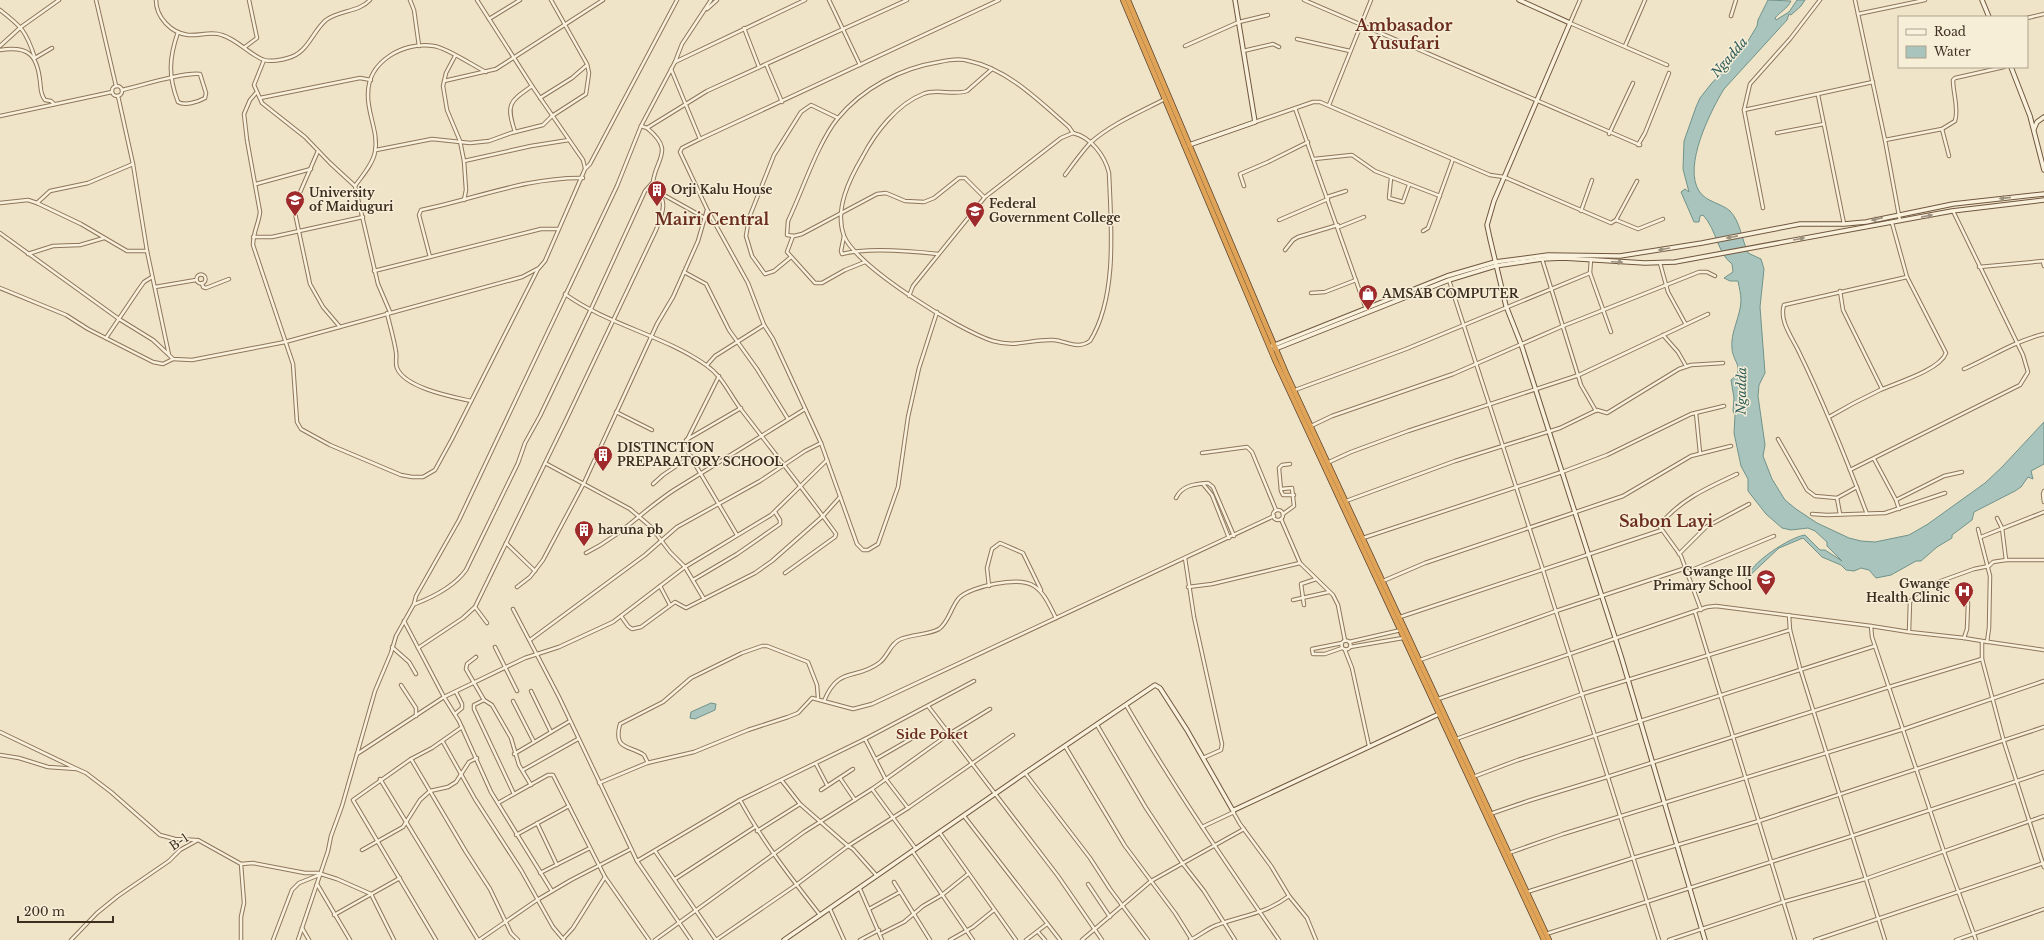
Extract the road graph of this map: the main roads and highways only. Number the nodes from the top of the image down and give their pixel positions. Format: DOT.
graph roads {
  1 [pos="1123,0"];
  2 [pos="1128,0"];
  3 [pos="1235,0"];
  4 [pos="1519,0"];
  5 [pos="1982,0"];
  6 [pos="1989,16"];
  7 [pos="2011,68"];
  8 [pos="1167,98"];
  9 [pos="2044,117"];
  10 [pos="2034,130"];
  11 [pos="1189,144"];
  12 [pos="2044,170"];
  13 [pos="2044,194"];
  14 [pos="2044,200"];
  15 [pos="1495,264"];
  16 [pos="1367,310"];
  17 [pos="1272,348"];
  18 [pos="1402,630"];
  19 [pos="1406,637"];
  20 [pos="1439,714"];
  21 [pos="1544,936"];
  22 [pos="784,940"];
  23 [pos="1549,940"];
  24 [pos="1705,940"];
  1 -- 8 [label="highway"];
  2 -- 8 [label="highway"];
  3 -- 11 [label="main road"];
  4 -- 15 [label="main road"];
  5 -- 6 [label="main road"];
  7 -- 10 [label="main road"];
  8 -- 11 [label="highway"];
  8 -- 17 [label="highway"];
  9 -- 10 [label="main road"];
  10 -- 12 [label="main road"];
  11 -- 17 [label="highway"];
  13 -- 15 [label="main road, one-way"];
  15 -- 14 [label="main road, one-way"];
  15 -- 16 [label="main road"];
  15 -- 16 [label="main road"];
  15 -- 24 [label="main road"];
  16 -- 17 [label="main road"];
  17 -- 18 [label="highway"];
  17 -- 18 [label="highway"];
  18 -- 19 [label="highway"];
  19 -- 20 [label="highway"];
  19 -- 21 [label="highway"];
  20 -- 21 [label="highway"];
  20 -- 22 [label="main road"];
  21 -- 23 [label="highway"];
}
